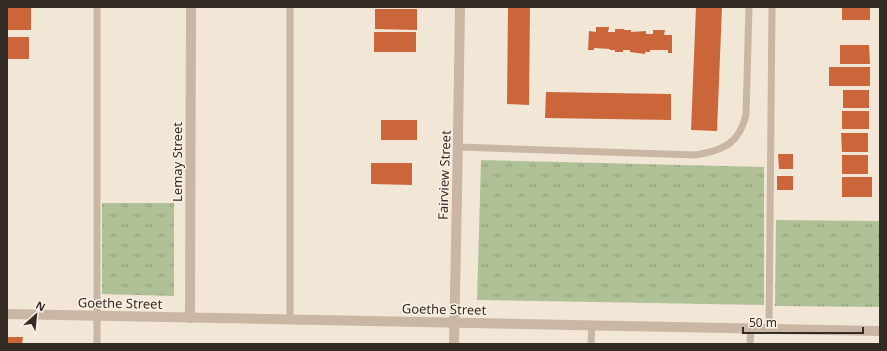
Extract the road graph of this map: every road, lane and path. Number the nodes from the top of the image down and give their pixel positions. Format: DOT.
graph roads {
  1 [pos="97,7"];
  2 [pos="191,7"];
  3 [pos="290,7"];
  4 [pos="460,7"];
  5 [pos="748,7"];
  6 [pos="772,7"];
  7 [pos="459,148"];
  8 [pos="7,314"];
  9 [pos="97,316"];
  10 [pos="190,318"];
  11 [pos="290,319"];
  12 [pos="454,322"];
  13 [pos="592,325"];
  14 [pos="751,329"];
  15 [pos="769,329"];
  16 [pos="880,331"];
  17 [pos="97,344"];
  18 [pos="454,344"];
  19 [pos="591,344"];
  20 [pos="750,344"];
  1 -- 9 [label="lane"];
  2 -- 10 [label="street, Lemay Street"];
  3 -- 11 [label="lane"];
  4 -- 7 [label="street, Fairview Street"];
  5 -- 7 [label="lane"];
  6 -- 15 [label="lane"];
  7 -- 12 [label="street, Fairview Street"];
  8 -- 9 [label="street, Goethe Street"];
  9 -- 10 [label="street, Goethe Street"];
  9 -- 17 [label="lane"];
  10 -- 11 [label="street, Goethe Street"];
  11 -- 12 [label="street, Goethe Street"];
  12 -- 13 [label="street, Goethe Street"];
  12 -- 18 [label="street, Fairview Street"];
  13 -- 14 [label="street, Goethe Street"];
  13 -- 19 [label="lane"];
  14 -- 15 [label="street, Goethe Street"];
  14 -- 20 [label="lane"];
  15 -- 16 [label="street, Goethe Street"];
}
